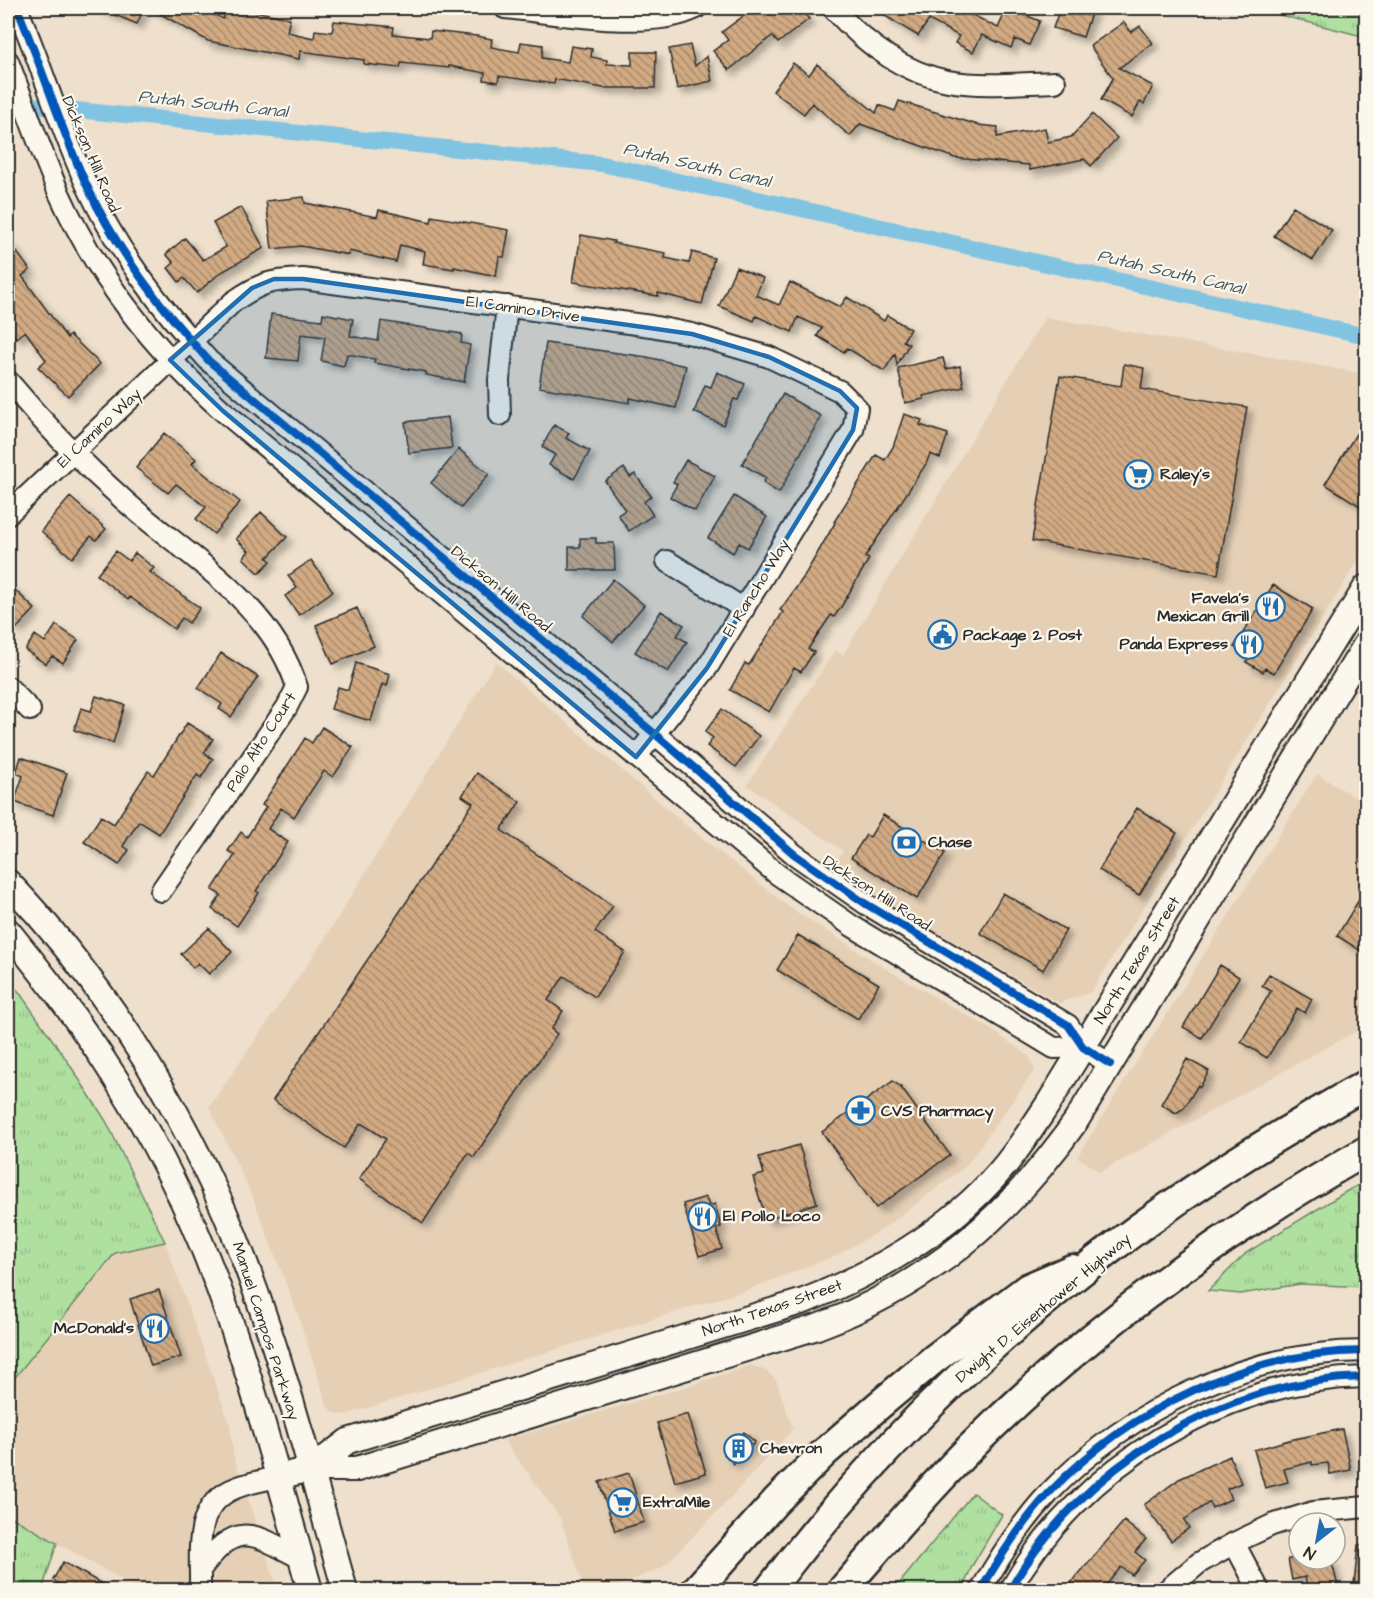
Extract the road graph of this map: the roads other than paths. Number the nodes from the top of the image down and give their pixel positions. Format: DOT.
graph roads {
  1 [pos="17,8"];
  2 [pos="505,8"];
  3 [pos="696,8"];
  4 [pos="833,8"];
  5 [pos="8,62"];
  6 [pos="1055,82"];
  7 [pos="507,306"];
  8 [pos="191,341"];
  9 [pos="170,360"];
  10 [pos="8,381"];
  11 [pos="857,408"];
  12 [pos="500,415"];
  13 [pos="74,452"];
  14 [pos="8,514"];
  15 [pos="667,561"];
  16 [pos="1366,586"];
  17 [pos="744,609"];
  18 [pos="1366,644"];
  19 [pos="8,687"];
  20 [pos="30,710"];
  21 [pos="655,734"];
  22 [pos="636,757"];
  23 [pos="8,882"];
  24 [pos="161,891"];
  25 [pos="8,931"];
  26 [pos="1083,1047"];
  27 [pos="1110,1064"];
  28 [pos="1366,1085"];
  29 [pos="1366,1151"];
  30 [pos="1102,1256"];
  31 [pos="1366,1351"];
  32 [pos="1366,1377"];
  33 [pos="311,1469"];
  34 [pos="277,1477"];
  35 [pos="1366,1507"];
  36 [pos="1234,1543"];
  37 [pos="300,1558"];
  38 [pos="200,1570"];
  39 [pos="200,1590"];
  40 [pos="310,1590"];
  41 [pos="345,1590"];
  42 [pos="696,1590"];
  43 [pos="769,1590"];
  44 [pos="842,1590"];
  45 [pos="981,1590"];
  46 [pos="1010,1590"];
  47 [pos="1167,1590"];
  48 [pos="1259,1590"];
  1 -- 8 [label="street, Dickson Hill Road"];
  2 -- 3 [label="street"];
  4 -- 6 [label="street"];
  5 -- 9 [label="street"];
  7 -- 8 [label="street, El Camino Drive"];
  7 -- 11 [label="street, El Camino Drive"];
  7 -- 12 [label="street"];
  8 -- 9 [label="street, El Camino Way"];
  8 -- 21 [label="street, Dickson Hill Road"];
  9 -- 13 [label="street, El Camino Way"];
  9 -- 22 [label="street"];
  10 -- 13 [label="street"];
  11 -- 17 [label="street, El Rancho Way"];
  13 -- 14 [label="street, El Camino Way"];
  13 -- 24 [label="street, Palo Alto Court"];
  15 -- 17 [label="street"];
  16 -- 26 [label="main road, North Texas Street"];
  17 -- 21 [label="street, El Rancho Way"];
  18 -- 27 [label="main road, North Texas Street"];
  19 -- 20 [label="street"];
  21 -- 22 [label="street, El Rancho Way"];
  21 -- 26 [label="street, Dickson Hill Road"];
  22 -- 26 [label="street"];
  23 -- 33 [label="main road, Manuel Campos Parkway"];
  25 -- 34 [label="main road, Manuel Campos Parkway"];
  26 -- 27 [label="street, Dickson Hill Road"];
  26 -- 33 [label="main road, North Texas Street"];
  27 -- 33 [label="main road, North Texas Street"];
  28 -- 30 [label="highway, Dwight D. Eisenhower Highway"];
  29 -- 44 [label="highway"];
  30 -- 42 [label="highway"];
  30 -- 43 [label="highway, Dwight D. Eisenhower Highway"];
  31 -- 45 [label="street"];
  32 -- 46 [label="street"];
  33 -- 34 [label="main road, North Texas Street"];
  33 -- 41 [label="main road, Manuel Campos Parkway"];
  34 -- 37 [label="main road, Manuel Campos Parkway"];
  34 -- 38 [label="street"];
  35 -- 36 [label="street"];
  36 -- 47 [label="street"];
  36 -- 48 [label="street"];
  37 -- 38 [label="street"];
  37 -- 40 [label="main road, Manuel Campos Parkway"];
  38 -- 39 [label="street"];
}
